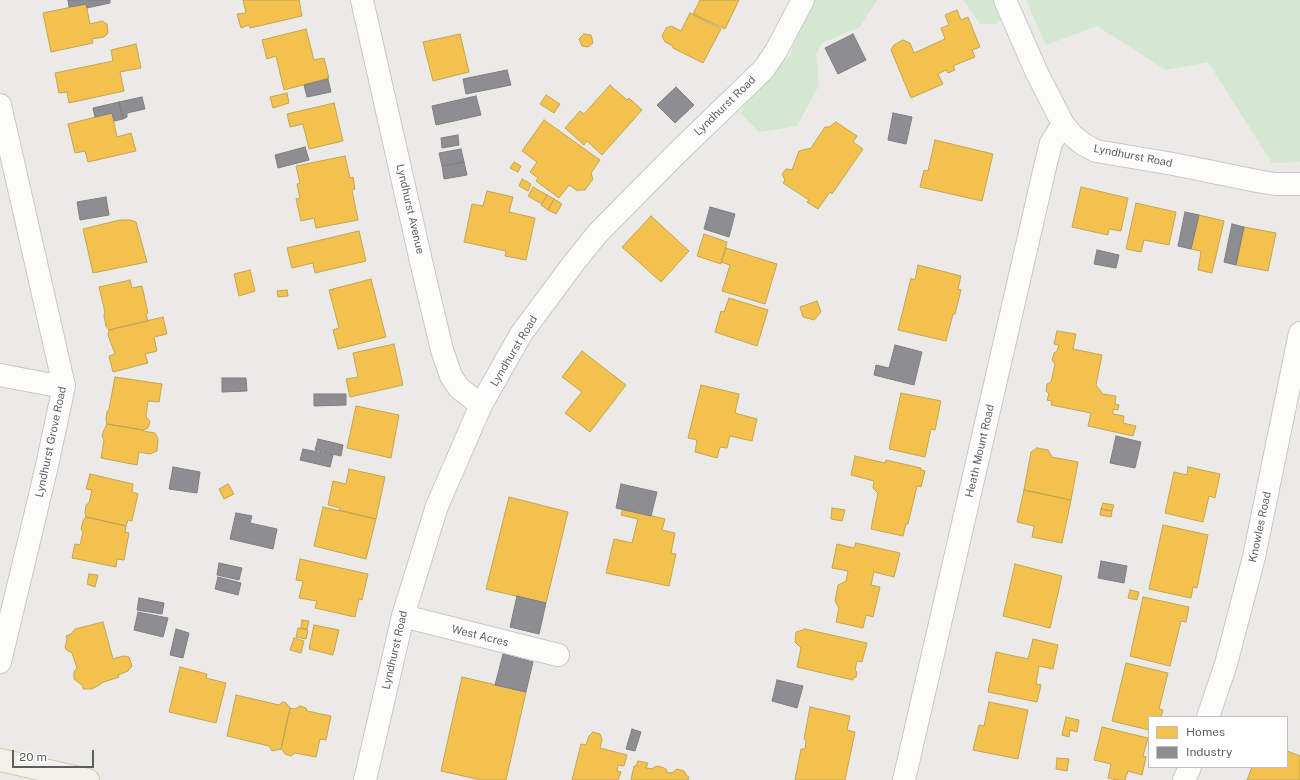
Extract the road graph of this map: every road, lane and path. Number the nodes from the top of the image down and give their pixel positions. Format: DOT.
graph roads {
  1 [pos="362,0"];
  2 [pos="803,0"];
  3 [pos="1005,0"];
  4 [pos="0,105"];
  5 [pos="1063,124"];
  6 [pos="1300,184"];
  7 [pos="1300,333"];
  8 [pos="0,375"];
  9 [pos="64,386"];
  10 [pos="481,405"];
  11 [pos="403,616"];
  12 [pos="558,655"];
  13 [pos="0,662"];
  14 [pos="1208,716"];
  15 [pos="0,760"];
  16 [pos="1190,768"];
  17 [pos="88,780"];
  18 [pos="365,780"];
  19 [pos="904,780"];
  20 [pos="1184,780"];
  1 -- 10 [label="street, Lyndhurst Avenue"];
  2 -- 10 [label="street, Lyndhurst Road"];
  3 -- 5 [label="street, Lyndhurst Road"];
  4 -- 9 [label="street, Lyndhurst Grove Road"];
  5 -- 6 [label="street, Lyndhurst Road"];
  5 -- 19 [label="street, Heath Mount Road"];
  7 -- 14 [label="street, Knowles Road"];
  8 -- 9 [label="street"];
  9 -- 13 [label="street, Lyndhurst Grove Road"];
  10 -- 11 [label="street, Lyndhurst Road"];
  11 -- 12 [label="street, West Acres"];
  11 -- 18 [label="street, Lyndhurst Road"];
  15 -- 17 [label="main road"];
  16 -- 20 [label="street"];
}
